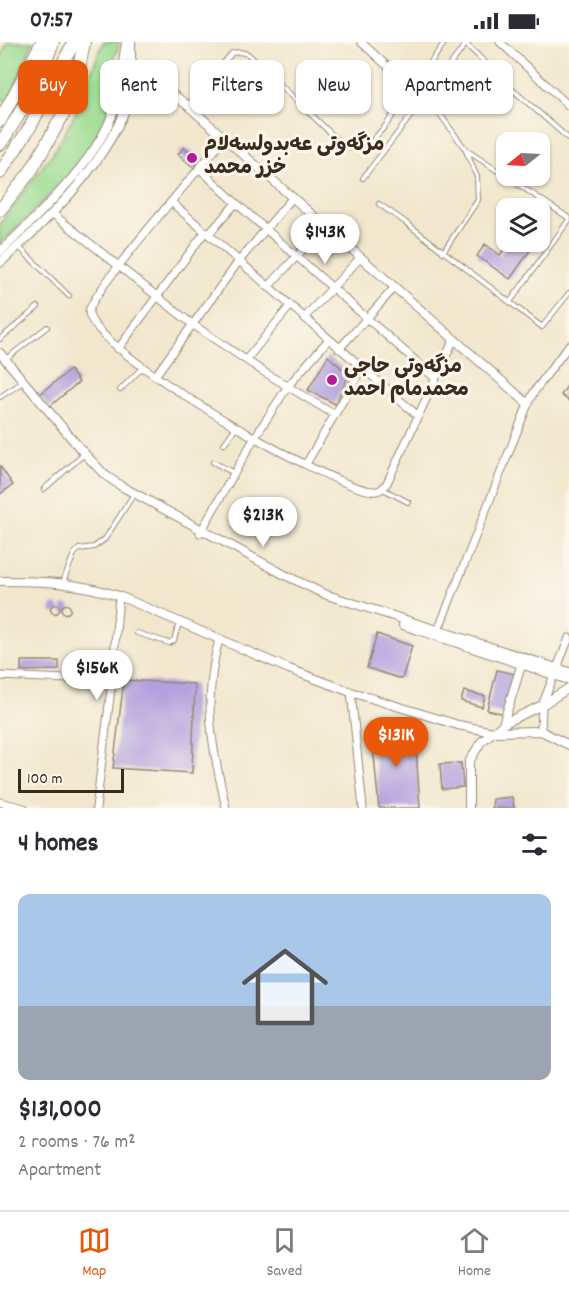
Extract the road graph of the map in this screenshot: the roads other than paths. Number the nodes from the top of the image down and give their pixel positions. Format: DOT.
graph roads {
  1 [pos="42,42"];
  2 [pos="53,42"];
  3 [pos="74,42"];
  4 [pos="84,42"];
  5 [pos="126,42"];
  6 [pos="131,42"];
  7 [pos="361,42"];
  8 [pos="445,42"];
  9 [pos="500,42"];
  10 [pos="123,60"];
  11 [pos="132,60"];
  12 [pos="432,60"];
  13 [pos="453,60"];
  14 [pos="482,60"];
  15 [pos="383,61"];
  16 [pos="513,90"];
  17 [pos="178,98"];
  18 [pos="187,105"];
  19 [pos="4,106"];
  20 [pos="569,106"];
  21 [pos="113,114"];
  22 [pos="123,114"];
  23 [pos="394,114"];
  24 [pos="412,114"];
  25 [pos="440,114"];
  26 [pos="0,121"];
  27 [pos="225,138"];
  28 [pos="569,139"];
  29 [pos="0,144"];
  30 [pos="466,150"];
  31 [pos="199,168"];
  32 [pos="0,173"];
  33 [pos="363,178"];
  34 [pos="293,197"];
  35 [pos="171,202"];
  36 [pos="236,203"];
  37 [pos="379,204"];
  38 [pos="0,210"];
  39 [pos="53,214"];
  40 [pos="569,219"];
  41 [pos="325,226"];
  42 [pos="266,229"];
  43 [pos="207,233"];
  44 [pos="18,246"];
  45 [pos="0,252"];
  46 [pos="443,252"];
  47 [pos="297,256"];
  48 [pos="361,257"];
  49 [pos="239,261"];
  50 [pos="0,263"];
  51 [pos="118,266"];
  52 [pos="268,287"];
  53 [pos="332,287"];
  54 [pos="395,287"];
  55 [pos="569,293"];
  56 [pos="69,296"];
  57 [pos="155,296"];
  58 [pos="510,302"];
  59 [pos="290,306"];
  60 [pos="38,307"];
  61 [pos="304,318"];
  62 [pos="366,318"];
  63 [pos="192,324"];
  64 [pos="47,327"];
  65 [pos="0,339"];
  66 [pos="329,339"];
  67 [pos="454,339"];
  68 [pos="569,345"];
  69 [pos="118,349"];
  70 [pos="339,349"];
  71 [pos="2,358"];
  72 [pos="246,360"];
  73 [pos="143,367"];
  74 [pos="362,368"];
  75 [pos="155,376"];
  76 [pos="435,378"];
  77 [pos="20,384"];
  78 [pos="288,386"];
  79 [pos="120,390"];
  80 [pos="0,397"];
  81 [pos="528,404"];
  82 [pos="335,415"];
  83 [pos="417,415"];
  84 [pos="236,426"];
  85 [pos="255,437"];
  86 [pos="224,444"];
  87 [pos="82,454"];
  88 [pos="213,462"];
  89 [pos="306,464"];
  90 [pos="234,473"];
  91 [pos="44,489"];
  92 [pos="382,489"];
  93 [pos="135,497"];
  94 [pos="408,502"];
  95 [pos="201,531"];
  96 [pos="0,581"];
  97 [pos="63,582"];
  98 [pos="119,596"];
  99 [pos="180,622"];
  100 [pos="437,632"];
  101 [pos="137,633"];
  102 [pos="569,638"];
  103 [pos="219,639"];
  104 [pos="522,663"];
  105 [pos="555,671"];
  106 [pos="569,672"];
  107 [pos="0,676"];
  108 [pos="569,680"];
  109 [pos="112,681"];
  110 [pos="569,688"];
  111 [pos="351,692"];
  112 [pos="542,705"];
  113 [pos="503,724"];
  114 [pos="541,731"];
  115 [pos="493,732"];
  116 [pos="569,744"];
  117 [pos="0,802"];
  118 [pos="24,808"];
  119 [pos="96,808"];
  120 [pos="226,808"];
  121 [pos="363,808"];
  122 [pos="469,808"];
  1 -- 19 [label="highway"];
  2 -- 29 [label="highway"];
  3 -- 32 [label="highway"];
  4 -- 38 [label="highway"];
  5 -- 10 [label="street"];
  6 -- 11 [label="street"];
  7 -- 15 [label="street"];
  8 -- 12 [label="lane"];
  9 -- 20 [label="street"];
  13 -- 14 [label="lane"];
  16 -- 28 [label="lane"];
  17 -- 18 [label="street"];
  18 -- 23 [label="lane"];
  18 -- 27 [label="street"];
  19 -- 26 [label="highway"];
  21 -- 45 [label="street"];
  22 -- 39 [label="street"];
  24 -- 33 [label="lane"];
  25 -- 30 [label="lane"];
  27 -- 31 [label="street"];
  27 -- 34 [label="street"];
  30 -- 40 [label="lane"];
  30 -- 46 [label="lane"];
  31 -- 35 [label="street"];
  31 -- 36 [label="street"];
  34 -- 41 [label="street"];
  34 -- 42 [label="street"];
  35 -- 43 [label="street"];
  35 -- 51 [label="street"];
  36 -- 42 [label="street"];
  36 -- 43 [label="street"];
  37 -- 46 [label="lane"];
  39 -- 44 [label="street"];
  39 -- 51 [label="street"];
  40 -- 58 [label="lane"];
  41 -- 47 [label="street"];
  41 -- 48 [label="street"];
  42 -- 47 [label="street"];
  42 -- 49 [label="street"];
  43 -- 49 [label="street"];
  43 -- 57 [label="street"];
  44 -- 50 [label="street"];
  44 -- 56 [label="lane"];
  46 -- 58 [label="lane"];
  47 -- 52 [label="street"];
  47 -- 53 [label="street"];
  48 -- 53 [label="street"];
  48 -- 54 [label="street"];
  49 -- 52 [label="street"];
  49 -- 63 [label="street"];
  51 -- 57 [label="street"];
  51 -- 69 [label="street"];
  52 -- 59 [label="street"];
  53 -- 61 [label="street"];
  53 -- 62 [label="street"];
  54 -- 62 [label="street"];
  54 -- 67 [label="street"];
  55 -- 58 [label="lane"];
  57 -- 63 [label="street"];
  57 -- 69 [label="street"];
  59 -- 61 [label="street"];
  59 -- 72 [label="street"];
  60 -- 65 [label="lane"];
  61 -- 66 [label="street"];
  62 -- 70 [label="street"];
  62 -- 76 [label="street"];
  63 -- 72 [label="street"];
  63 -- 75 [label="street"];
  64 -- 71 [label="lane"];
  66 -- 70 [label="street"];
  66 -- 78 [label="street"];
  67 -- 76 [label="street"];
  67 -- 81 [label="street"];
  68 -- 81 [label="street"];
  69 -- 73 [label="street"];
  70 -- 74 [label="street"];
  71 -- 77 [label="street"];
  71 -- 87 [label="street"];
  72 -- 78 [label="street"];
  73 -- 75 [label="street"];
  73 -- 79 [label="lane"];
  74 -- 82 [label="street"];
  74 -- 83 [label="street"];
  75 -- 84 [label="street"];
  76 -- 83 [label="street"];
  77 -- 80 [label="lane"];
  77 -- 87 [label="street"];
  78 -- 82 [label="street"];
  78 -- 85 [label="street"];
  81 -- 100 [label="street"];
  82 -- 89 [label="street"];
  83 -- 92 [label="street"];
  84 -- 85 [label="street"];
  84 -- 86 [label="lane"];
  85 -- 89 [label="street"];
  85 -- 90 [label="street"];
  87 -- 91 [label="lane"];
  87 -- 93 [label="street"];
  88 -- 90 [label="lane"];
  89 -- 92 [label="street"];
  90 -- 95 [label="street"];
  92 -- 94 [label="lane"];
  93 -- 95 [label="street"];
  93 -- 97 [label="lane"];
  95 -- 100 [label="street"];
  96 -- 97 [label="street"];
  97 -- 98 [label="street"];
  98 -- 99 [label="street"];
  98 -- 109 [label="street"];
  99 -- 101 [label="lane"];
  99 -- 103 [label="street"];
  100 -- 104 [label="street"];
  100 -- 105 [label="street"];
  102 -- 105 [label="street"];
  103 -- 111 [label="street"];
  103 -- 120 [label="street"];
  104 -- 105 [label="street"];
  104 -- 113 [label="street"];
  105 -- 106 [label="street"];
  105 -- 108 [label="street"];
  105 -- 112 [label="street"];
  107 -- 109 [label="street"];
  109 -- 119 [label="street"];
  110 -- 112 [label="street"];
  111 -- 115 [label="street"];
  111 -- 121 [label="street"];
  112 -- 113 [label="street"];
  112 -- 114 [label="street"];
  113 -- 115 [label="street"];
  114 -- 115 [label="street"];
  114 -- 116 [label="street"];
  115 -- 122 [label="street"];
  117 -- 118 [label="street"];
}
